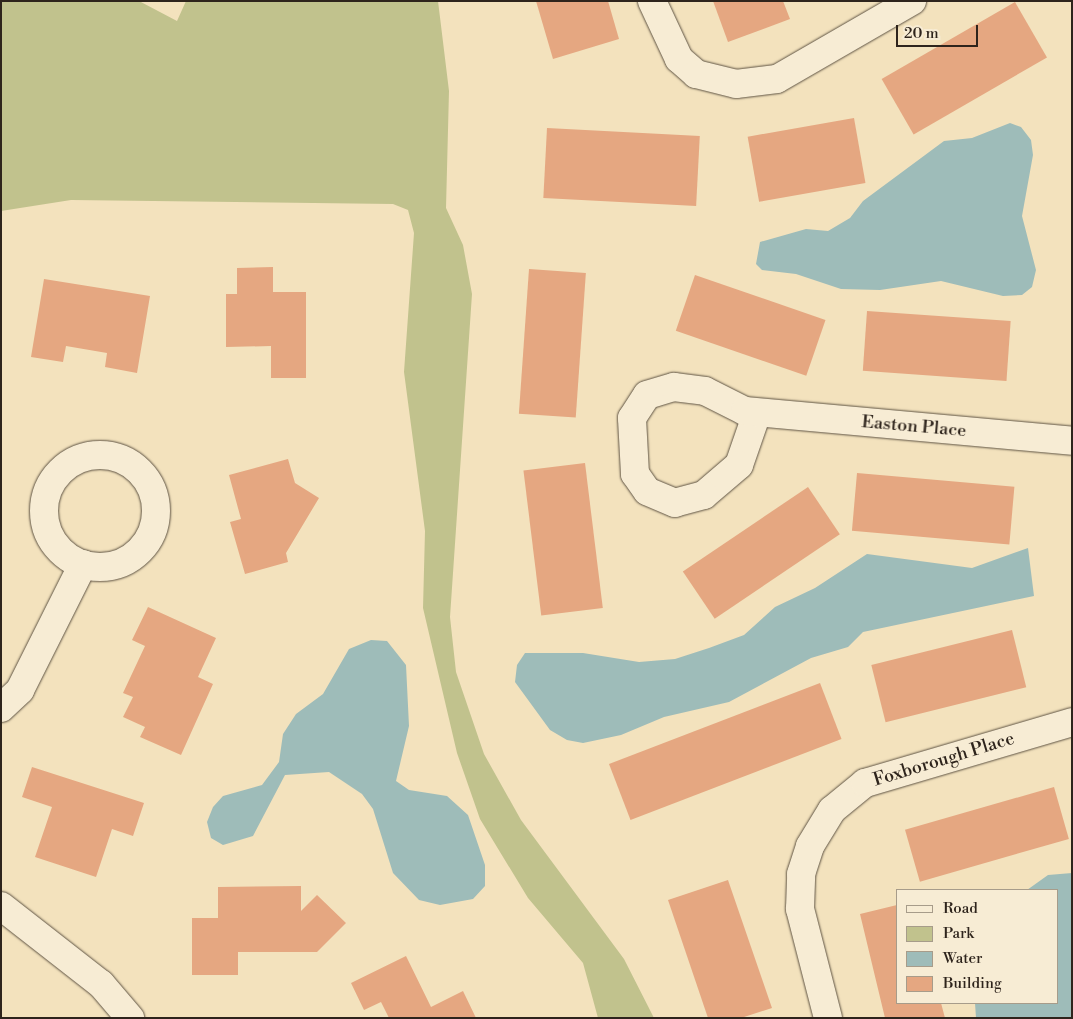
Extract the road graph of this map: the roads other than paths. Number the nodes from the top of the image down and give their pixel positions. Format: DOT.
graph roads {
  1 [pos="652,1"];
  2 [pos="912,1"];
  3 [pos="757,413"];
  4 [pos="1072,441"];
  5 [pos="84,564"];
  6 [pos="1,708"];
  7 [pos="1072,722"];
  8 [pos="1,906"];
  9 [pos="130,1018"];
  10 [pos="828,1018"];
  1 -- 2 [label="street"];
  3 -- 3 [label="street, Easton Place"];
  3 -- 4 [label="street, Easton Place"];
  5 -- 5 [label="street"];
  5 -- 6 [label="street"];
  7 -- 10 [label="street, Foxborough Place"];
  8 -- 9 [label="street"];
}
